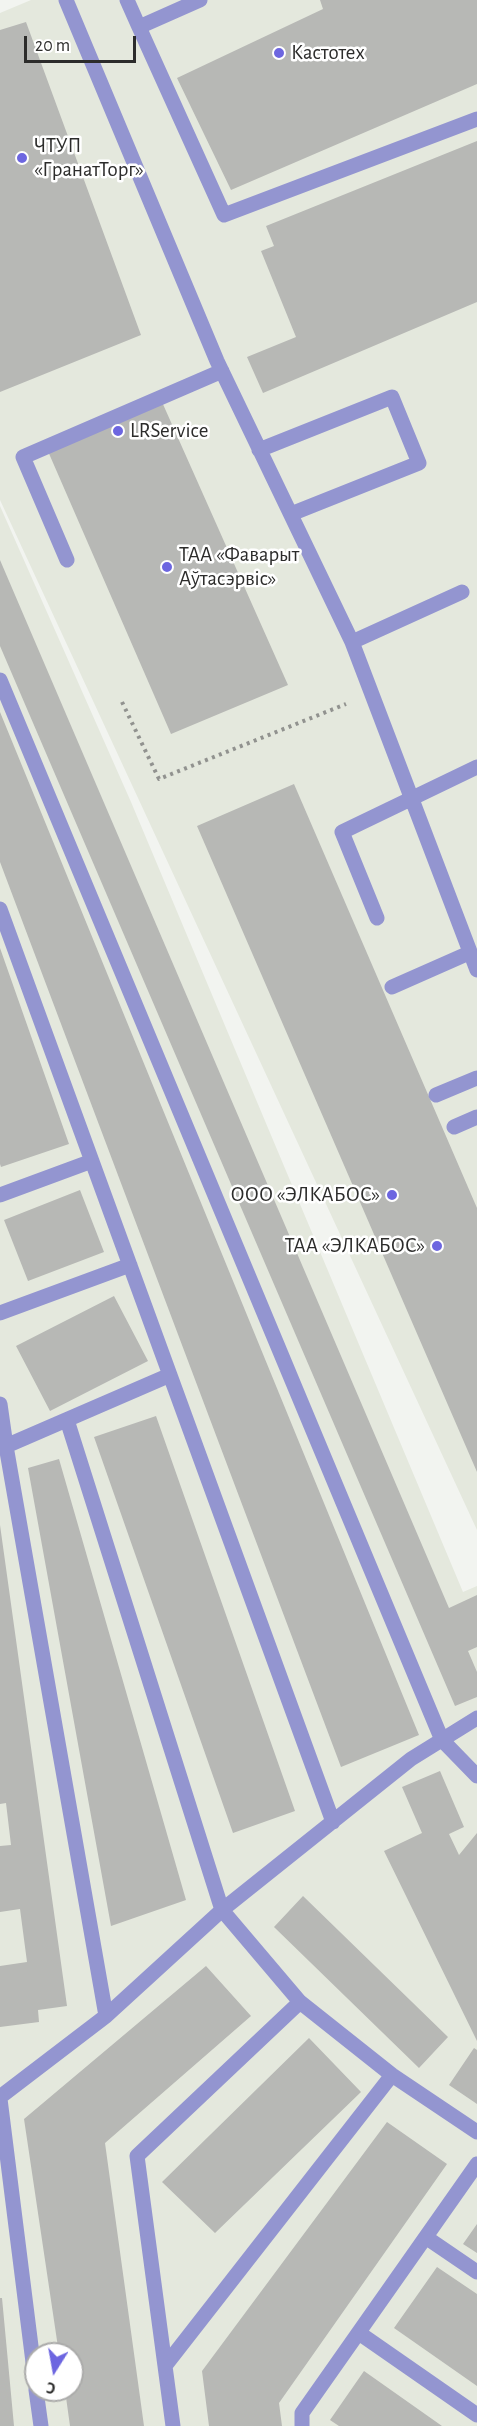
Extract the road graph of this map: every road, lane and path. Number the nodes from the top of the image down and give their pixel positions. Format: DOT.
graph roads {
  1 [pos="66,0"];
  2 [pos="127,0"];
  3 [pos="200,0"];
  4 [pos="139,27"];
  5 [pos="477,119"];
  6 [pos="222,371"];
  7 [pos="260,450"];
  8 [pos="291,514"];
  9 [pos="67,560"];
  10 [pos="462,592"];
  11 [pos="352,642"];
  12 [pos="0,680"];
  13 [pos="371,694"];
  14 [pos="122,702"];
  15 [pos="477,767"];
  16 [pos="411,799"];
  17 [pos="0,909"];
  18 [pos="377,918"];
  19 [pos="469,953"];
  20 [pos="477,970"];
  21 [pos="392,987"];
  22 [pos="477,1078"];
  23 [pos="436,1095"];
  24 [pos="477,1117"];
  25 [pos="454,1127"];
  26 [pos="92,1161"];
  27 [pos="0,1195"];
  28 [pos="130,1265"];
  29 [pos="0,1313"];
  30 [pos="170,1375"];
  31 [pos="0,1404"];
  32 [pos="67,1420"];
  33 [pos="6,1446"];
  34 [pos="477,1718"];
  35 [pos="442,1740"];
  36 [pos="477,1776"];
  37 [pos="333,1822"];
  38 [pos="222,1910"];
  39 [pos="300,2001"];
  40 [pos="106,2016"];
  41 [pos="392,2075"];
  42 [pos="0,2098"];
  43 [pos="477,2132"];
  44 [pos="477,2164"];
  45 [pos="427,2238"];
  46 [pos="477,2272"];
  47 [pos="359,2333"];
  48 [pos="30,2342"];
  49 [pos="165,2366"];
  50 [pos="38,2402"];
  51 [pos="477,2415"];
  52 [pos="41,2426"];
  53 [pos="173,2426"];
  54 [pos="302,2426"];
  1 -- 6 [label="lane"];
  2 -- 4 [label="lane"];
  3 -- 4 [label="lane"];
  4 -- 5 [label="lane"];
  6 -- 7 [label="lane"];
  6 -- 9 [label="lane"];
  7 -- 8 [label="lane"];
  7 -- 8 [label="lane"];
  8 -- 11 [label="lane"];
  10 -- 11 [label="lane"];
  11 -- 13 [label="lane"];
  12 -- 35 [label="lane"];
  13 -- 14 [label="path"];
  13 -- 16 [label="lane"];
  15 -- 16 [label="lane"];
  16 -- 18 [label="lane"];
  16 -- 19 [label="lane"];
  17 -- 26 [label="lane"];
  19 -- 20 [label="lane"];
  19 -- 21 [label="lane"];
  22 -- 23 [label="lane"];
  24 -- 25 [label="lane"];
  26 -- 27 [label="lane"];
  26 -- 28 [label="lane"];
  28 -- 29 [label="lane"];
  28 -- 30 [label="lane"];
  30 -- 32 [label="lane"];
  30 -- 37 [label="lane"];
  31 -- 33 [label="lane"];
  32 -- 33 [label="lane"];
  32 -- 38 [label="lane"];
  33 -- 40 [label="lane"];
  34 -- 35 [label="lane"];
  35 -- 36 [label="lane"];
  35 -- 37 [label="lane"];
  37 -- 38 [label="lane"];
  38 -- 39 [label="lane"];
  38 -- 40 [label="lane"];
  39 -- 41 [label="lane"];
  39 -- 49 [label="lane"];
  40 -- 42 [label="lane"];
  41 -- 43 [label="lane"];
  41 -- 49 [label="lane"];
  42 -- 48 [label="lane"];
  44 -- 45 [label="lane"];
  45 -- 46 [label="lane"];
  45 -- 47 [label="lane"];
  47 -- 51 [label="lane"];
  47 -- 54 [label="lane"];
  49 -- 53 [label="lane"];
  50 -- 52 [label="lane"];
}
